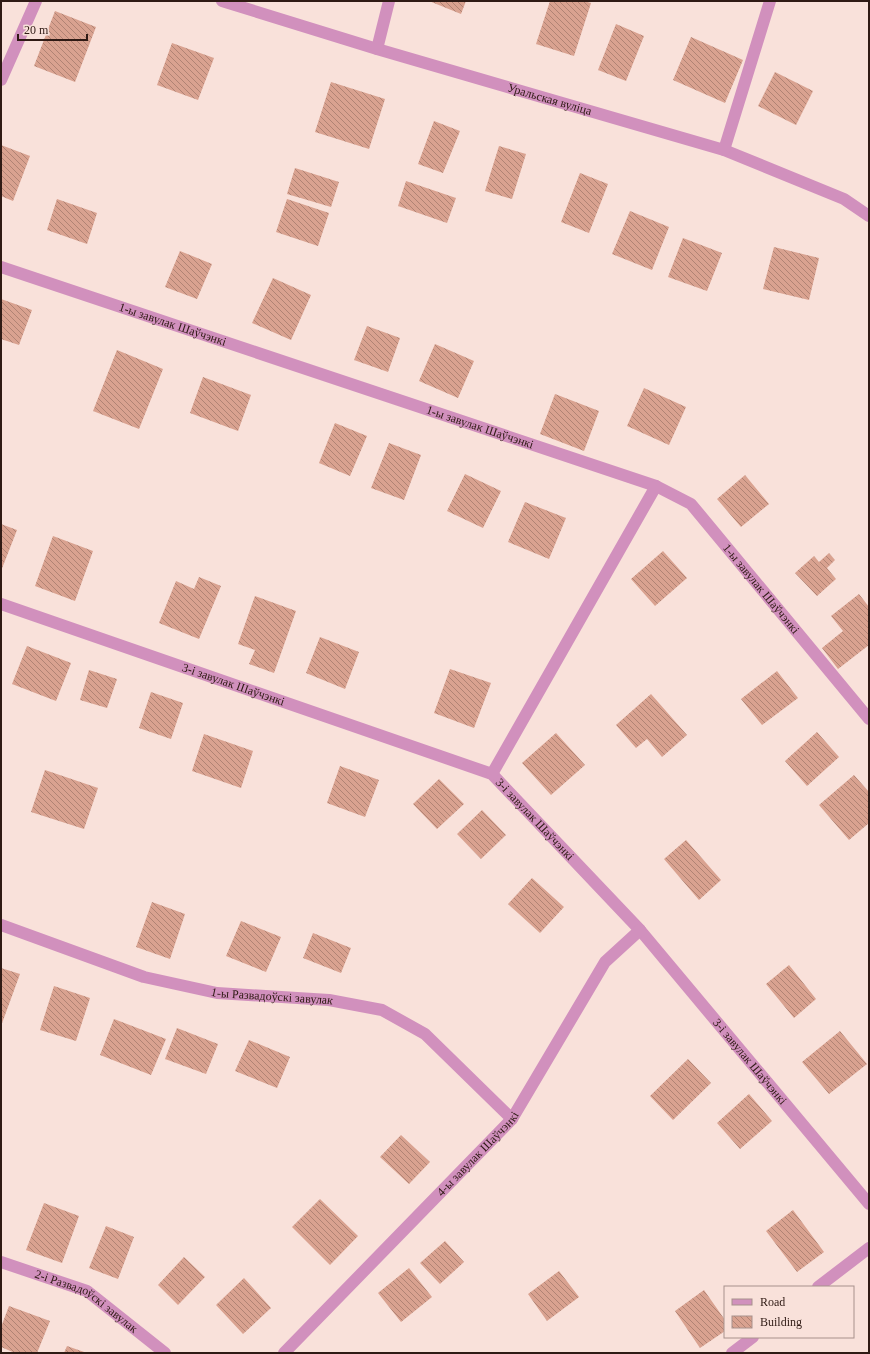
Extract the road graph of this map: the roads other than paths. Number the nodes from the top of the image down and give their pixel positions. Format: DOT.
graph roads {
  1 [pos="36,1"];
  2 [pos="222,1"];
  3 [pos="389,1"];
  4 [pos="770,1"];
  5 [pos="377,49"];
  6 [pos="1,80"];
  7 [pos="724,150"];
  8 [pos="869,216"];
  9 [pos="1,267"];
  10 [pos="656,486"];
  11 [pos="1,604"];
  12 [pos="869,719"];
  13 [pos="492,774"];
  14 [pos="1,925"];
  15 [pos="640,930"];
  16 [pos="512,1119"];
  17 [pos="869,1204"];
  18 [pos="869,1248"];
  19 [pos="1,1262"];
  20 [pos="819,1286"];
  21 [pos="752,1338"];
  22 [pos="165,1353"];
  23 [pos="284,1353"];
  24 [pos="732,1353"];
  1 -- 6 [label="street"];
  2 -- 5 [label="street, Уральская вуліца"];
  3 -- 5 [label="street"];
  4 -- 7 [label="street"];
  5 -- 7 [label="street, Уральская вуліца"];
  7 -- 8 [label="street, Уральская вуліца"];
  9 -- 10 [label="street, 1-ы завулак Шаўчэнкі"];
  10 -- 12 [label="street, 1-ы завулак Шаўчэнкі"];
  10 -- 13 [label="street"];
  11 -- 13 [label="street, 3-і завулак Шаўчэнкі"];
  13 -- 15 [label="street, 3-і завулак Шаўчэнкі"];
  14 -- 16 [label="street, 1-ы Развадоўскі завулак"];
  15 -- 16 [label="street, 4-ы завулак Шаўчэнкі"];
  15 -- 17 [label="street, 3-і завулак Шаўчэнкі"];
  16 -- 23 [label="street, 4-ы завулак Шаўчэнкі"];
  18 -- 20 [label="street"];
  19 -- 22 [label="street, 2-і Развадоўскі завулак"];
  21 -- 24 [label="street"];
}
